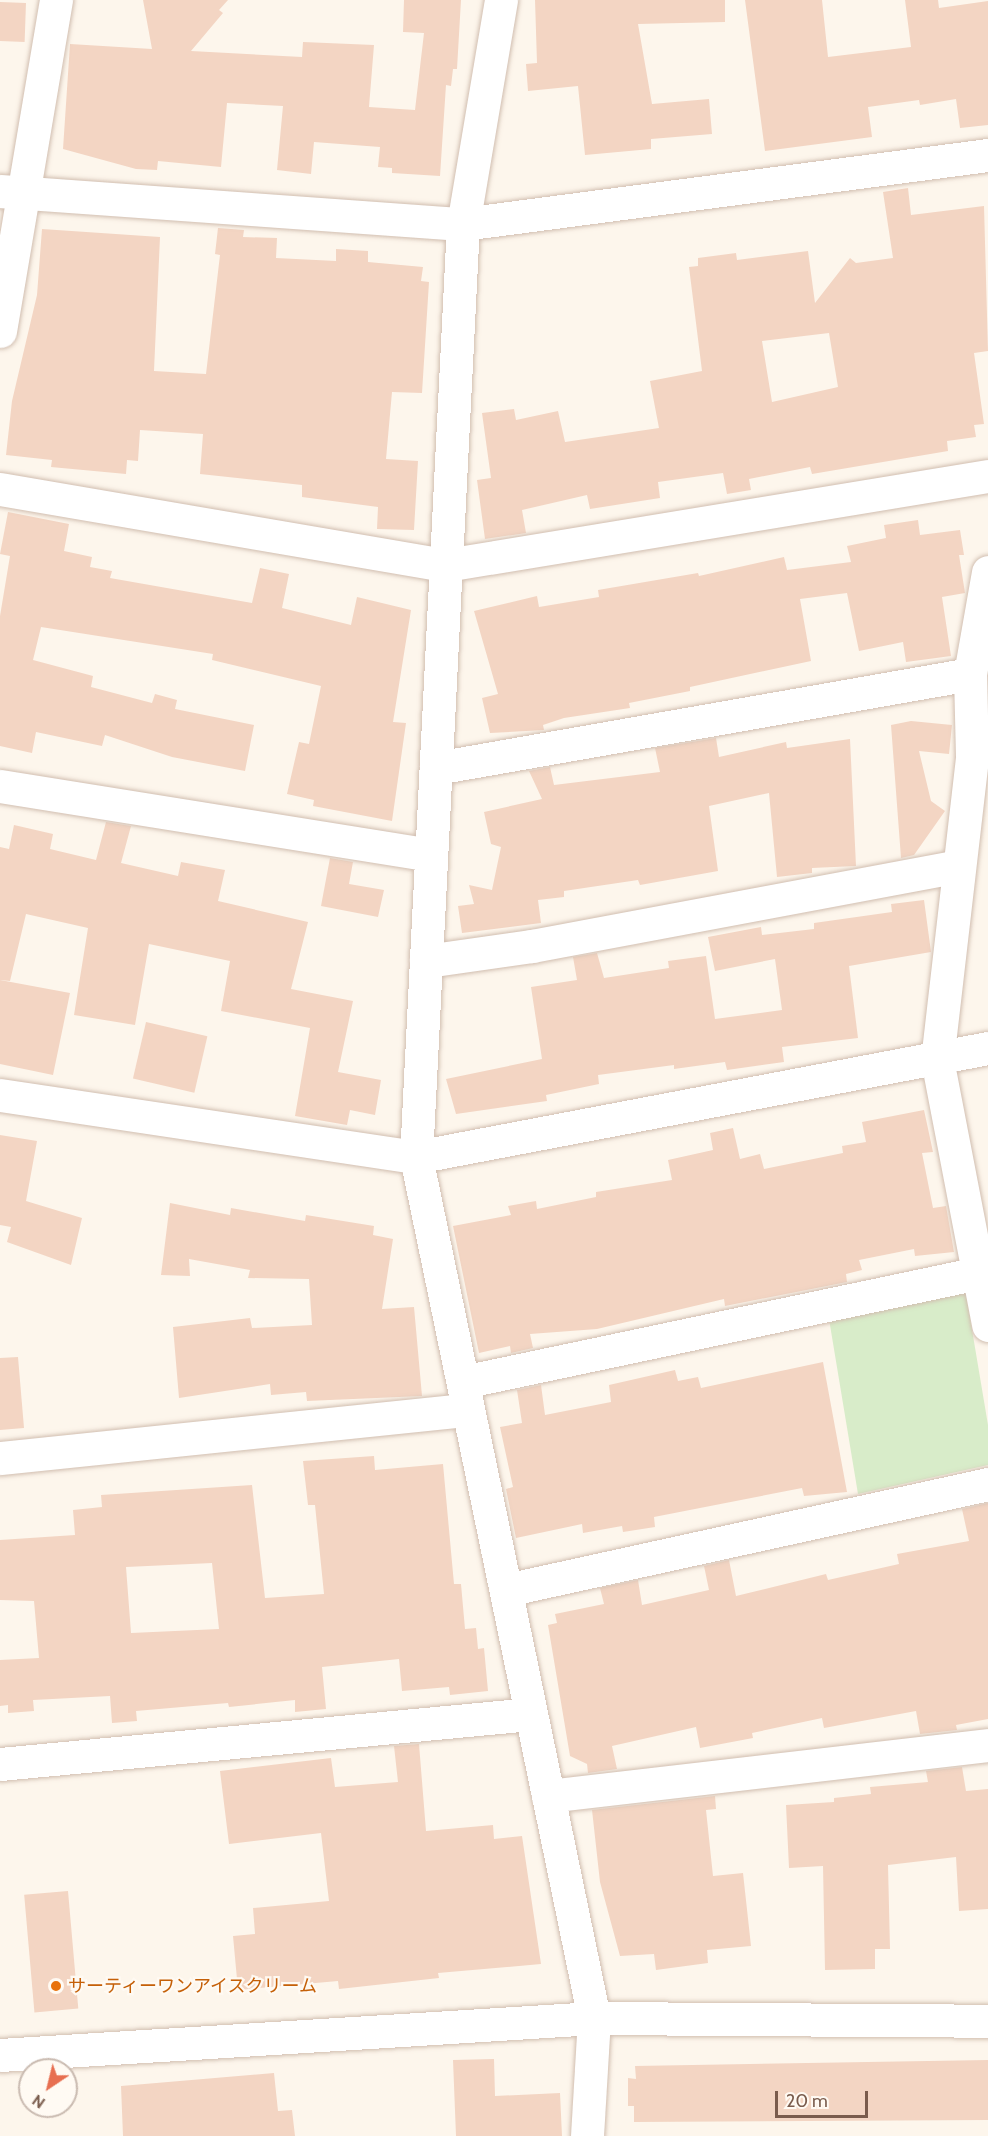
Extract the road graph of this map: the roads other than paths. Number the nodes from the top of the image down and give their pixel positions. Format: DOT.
graph roads {
  1 [pos="56,0"];
  2 [pos="501,0"];
  3 [pos="988,155"];
  4 [pos="11,191"];
  5 [pos="463,224"];
  6 [pos="0,331"];
  7 [pos="988,476"];
  8 [pos="0,489"];
  9 [pos="446,565"];
  10 [pos="988,572"];
  11 [pos="970,674"];
  12 [pos="980,756"];
  13 [pos="436,768"];
  14 [pos="0,786"];
  15 [pos="431,855"];
  16 [pos="958,866"];
  17 [pos="426,961"];
  18 [pos="988,1048"];
  19 [pos="937,1059"];
  20 [pos="0,1095"];
  21 [pos="416,1156"];
  22 [pos="983,1272"];
  23 [pos="988,1325"];
  24 [pos="466,1396"];
  25 [pos="0,1458"];
  26 [pos="988,1484"];
  27 [pos="506,1590"];
  28 [pos="531,1714"];
  29 [pos="988,1745"];
  30 [pos="0,1764"];
  31 [pos="548,1796"];
  32 [pos="594,2018"];
  33 [pos="988,2022"];
  34 [pos="0,2055"];
  35 [pos="587,2136"];
  1 -- 4 [label="street"];
  2 -- 5 [label="street"];
  3 -- 5 [label="street"];
  4 -- 5 [label="street"];
  4 -- 6 [label="street"];
  5 -- 9 [label="street"];
  7 -- 9 [label="street"];
  8 -- 9 [label="street"];
  9 -- 13 [label="street"];
  10 -- 11 [label="street"];
  11 -- 12 [label="street"];
  11 -- 13 [label="street"];
  12 -- 16 [label="street"];
  13 -- 15 [label="street"];
  14 -- 15 [label="street"];
  15 -- 17 [label="street"];
  16 -- 17 [label="street"];
  16 -- 19 [label="street"];
  17 -- 21 [label="street"];
  18 -- 19 [label="street"];
  19 -- 21 [label="street"];
  19 -- 22 [label="street"];
  20 -- 21 [label="street"];
  21 -- 24 [label="street"];
  22 -- 23 [label="street"];
  22 -- 24 [label="street"];
  24 -- 25 [label="street"];
  24 -- 27 [label="street"];
  26 -- 27 [label="street"];
  27 -- 28 [label="street"];
  28 -- 30 [label="street"];
  28 -- 31 [label="street"];
  29 -- 31 [label="street"];
  31 -- 32 [label="street"];
  32 -- 33 [label="street"];
  32 -- 34 [label="street"];
  32 -- 35 [label="street"];
}
